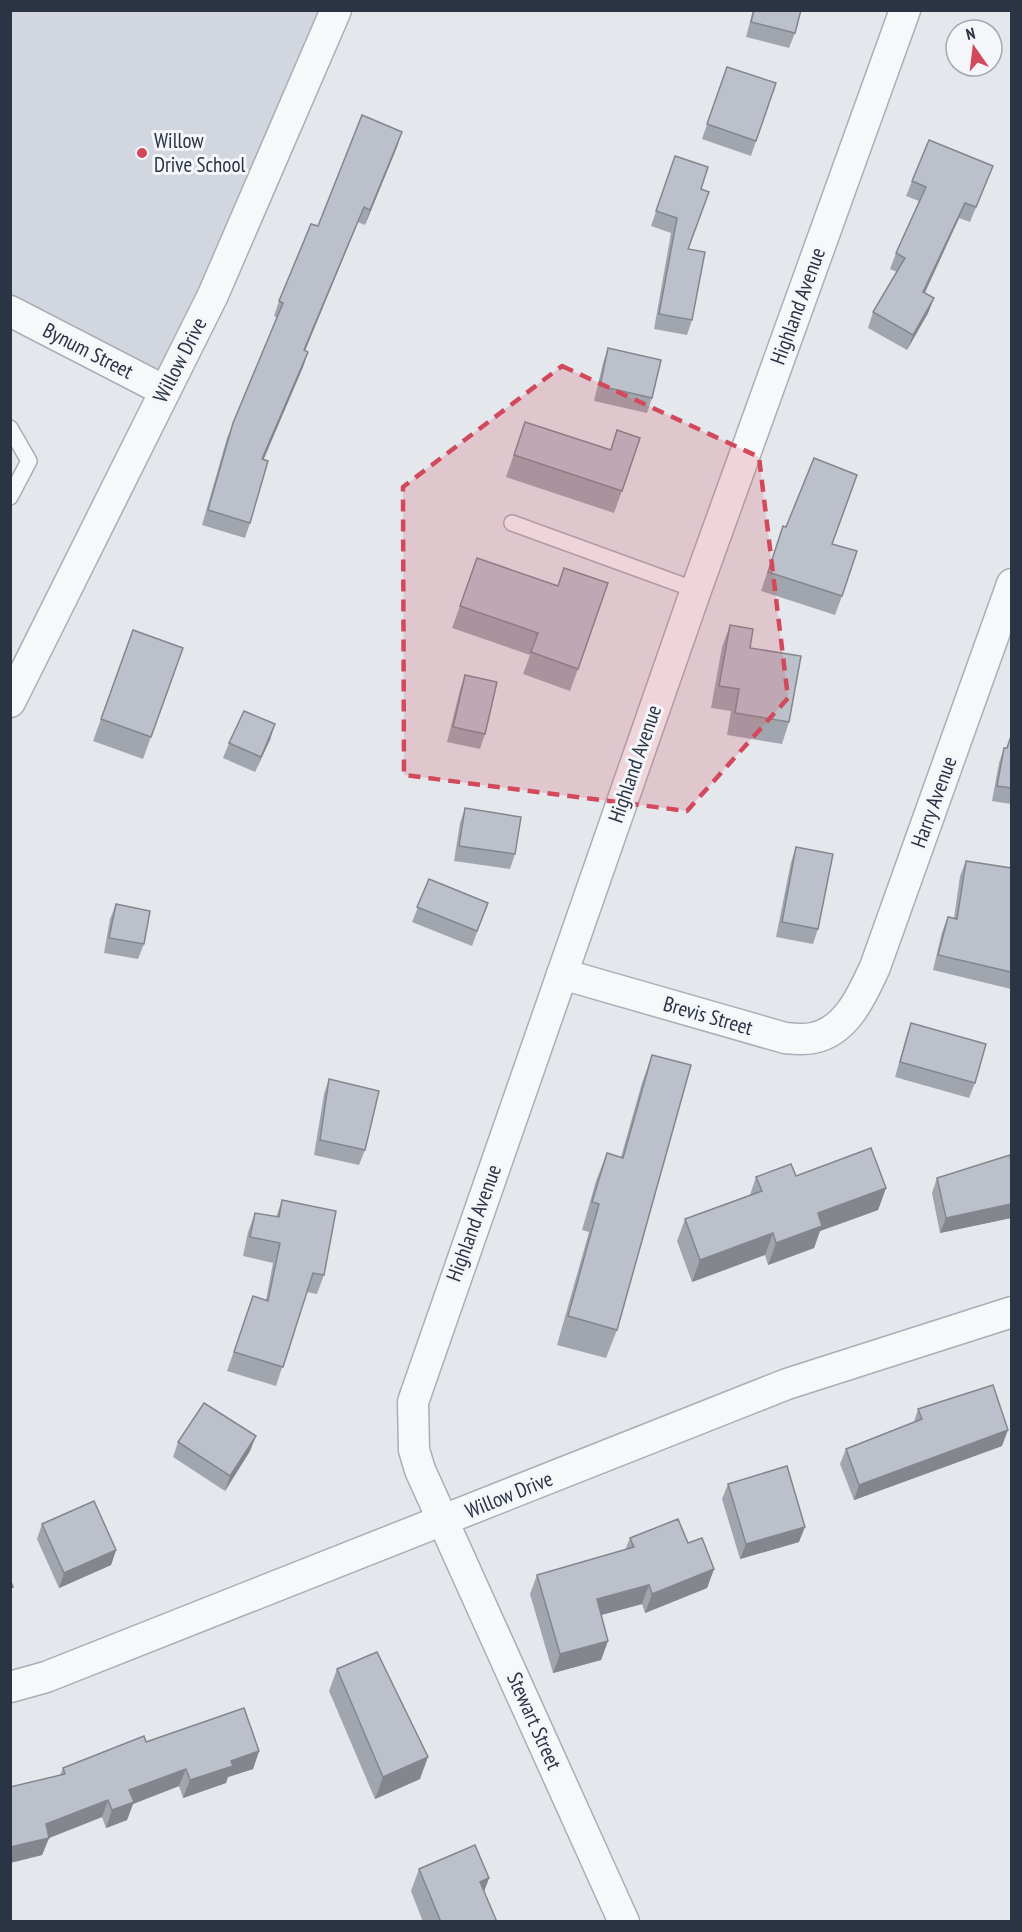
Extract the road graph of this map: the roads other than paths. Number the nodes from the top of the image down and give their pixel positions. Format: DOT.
graph roads {
  1 [pos="336,10"];
  2 [pos="905,10"];
  3 [pos="10,311"];
  4 [pos="165,391"];
  5 [pos="10,428"];
  6 [pos="10,497"];
  7 [pos="512,523"];
  8 [pos="1011,584"];
  9 [pos="696,590"];
  10 [pos="10,702"];
  11 [pos="562,974"];
  12 [pos="848,1015"];
  13 [pos="1011,1312"];
  14 [pos="444,1521"];
  15 [pos="10,1687"];
  16 [pos="624,1922"];
  1 -- 4 [label="street, Willow Drive"];
  2 -- 9 [label="street, Highland Avenue"];
  3 -- 4 [label="street, Bynum Street"];
  4 -- 10 [label="street, Willow Drive"];
  5 -- 6 [label="lane"];
  7 -- 9 [label="lane"];
  8 -- 12 [label="street, Harry Avenue"];
  9 -- 11 [label="street, Highland Avenue"];
  11 -- 12 [label="street, Brevis Street"];
  11 -- 14 [label="street, Highland Avenue"];
  13 -- 14 [label="street, Willow Drive"];
  14 -- 15 [label="street, Willow Drive"];
  14 -- 16 [label="street, Stewart Street"];
}
